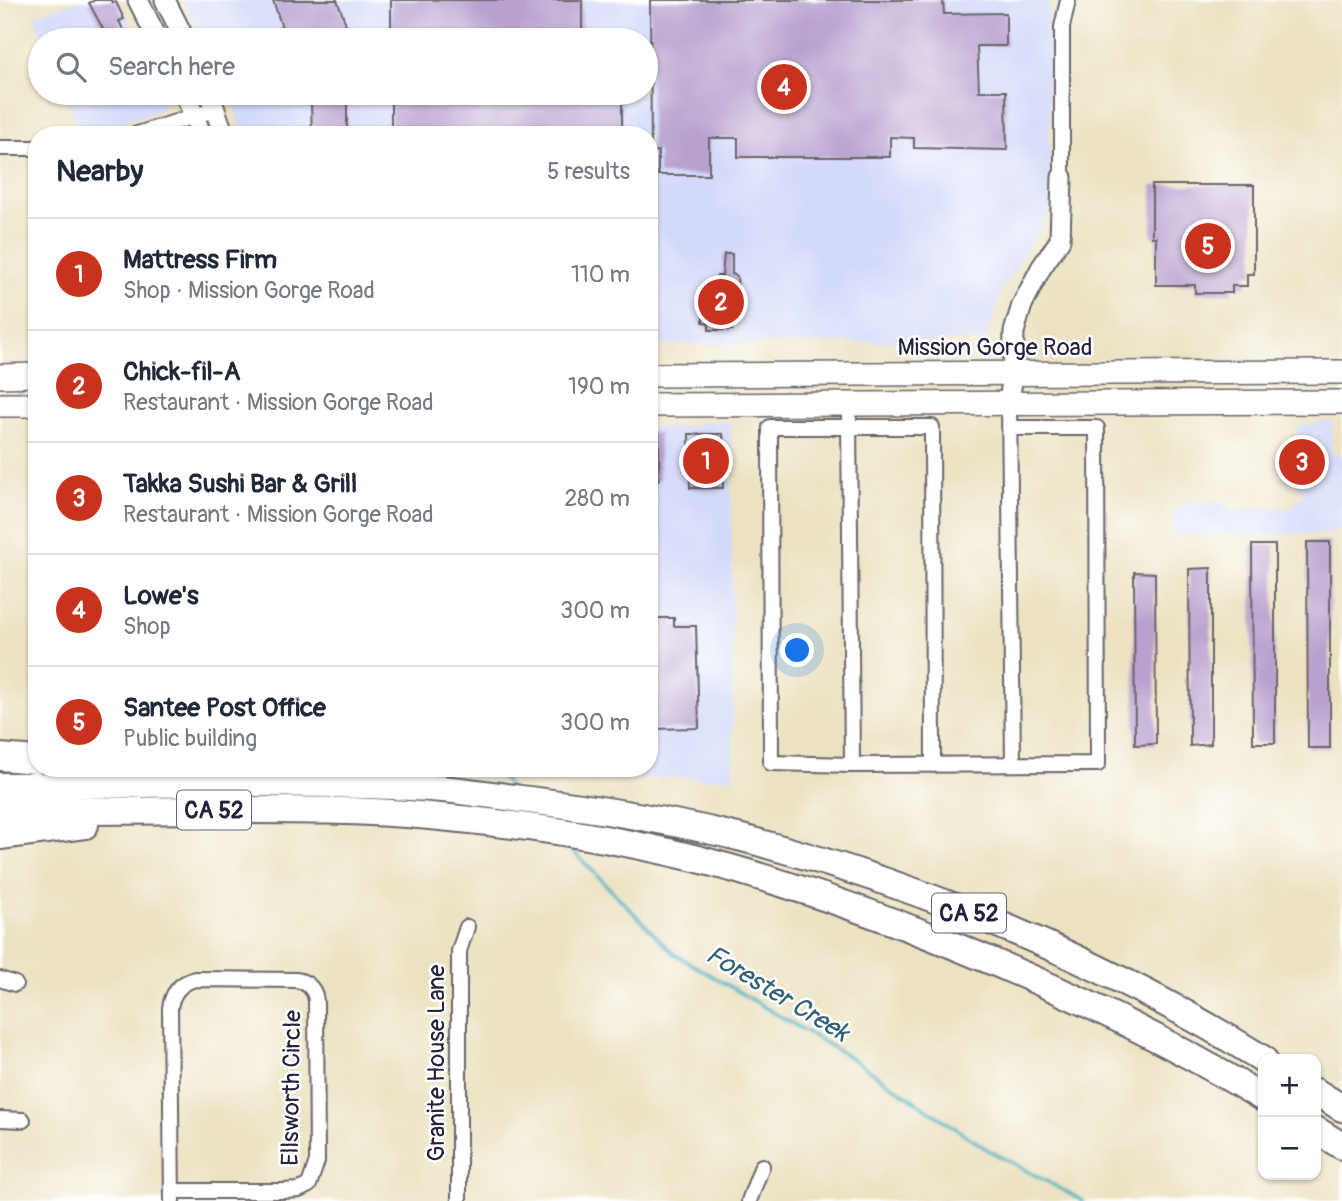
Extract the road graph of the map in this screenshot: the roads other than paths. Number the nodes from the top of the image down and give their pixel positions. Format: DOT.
graph roads {
  1 [pos="138,0"];
  2 [pos="165,0"];
  3 [pos="1068,0"];
  4 [pos="152,28"];
  5 [pos="179,28"];
  6 [pos="189,105"];
  7 [pos="211,105"];
  8 [pos="214,105"];
  9 [pos="198,126"];
  10 [pos="222,126"];
  11 [pos="0,148"];
  12 [pos="28,148"];
  13 [pos="1062,177"];
  14 [pos="1342,372"];
  15 [pos="1013,373"];
  16 [pos="28,375"];
  17 [pos="658,375"];
  18 [pos="0,376"];
  19 [pos="1342,402"];
  20 [pos="1009,403"];
  21 [pos="850,404"];
  22 [pos="0,405"];
  23 [pos="28,405"];
  24 [pos="658,405"];
  25 [pos="849,428"];
  26 [pos="1009,428"];
  27 [pos="0,757"];
  28 [pos="28,759"];
  29 [pos="1013,764"];
  30 [pos="852,765"];
  31 [pos="933,765"];
  32 [pos="154,777"];
  33 [pos="179,784"];
  34 [pos="0,786"];
  35 [pos="200,810"];
  36 [pos="0,811"];
  37 [pos="0,835"];
  38 [pos="467,927"];
  39 [pos="0,979"];
  40 [pos="15,984"];
  41 [pos="1258,1056"];
  42 [pos="1321,1092"];
  43 [pos="1321,1093"];
  44 [pos="1258,1095"];
  45 [pos="1342,1100"];
  46 [pos="1342,1108"];
  47 [pos="0,1119"];
  48 [pos="23,1120"];
  49 [pos="1321,1133"];
  50 [pos="1342,1146"];
  51 [pos="762,1166"];
  52 [pos="172,1196"];
  53 [pos="459,1201"];
  54 [pos="749,1201"];
  1 -- 4 [label="street"];
  2 -- 5 [label="street"];
  3 -- 13 [label="street"];
  6 -- 9 [label="street"];
  7 -- 9 [label="street"];
  8 -- 10 [label="street"];
  11 -- 12 [label="street"];
  13 -- 15 [label="street"];
  14 -- 15 [label="main road, Mission Gorge Road"];
  15 -- 17 [label="main road, Mission Gorge Road"];
  15 -- 20 [label="street"];
  16 -- 18 [label="main road"];
  19 -- 20 [label="main road"];
  20 -- 21 [label="main road"];
  20 -- 26 [label="street"];
  21 -- 24 [label="main road"];
  21 -- 25 [label="street"];
  22 -- 23 [label="main road"];
  25 -- 30 [label="street"];
  25 -- 30 [label="street"];
  25 -- 31 [label="street"];
  26 -- 29 [label="street"];
  26 -- 29 [label="street"];
  27 -- 28 [label="highway"];
  29 -- 31 [label="street"];
  30 -- 31 [label="street"];
  32 -- 33 [label="highway"];
  33 -- 34 [label="highway, CA 52"];
  33 -- 41 [label="highway, CA 52"];
  35 -- 36 [label="highway, CA 52"];
  35 -- 37 [label="highway"];
  35 -- 44 [label="highway, CA 52"];
  38 -- 53 [label="street, Granite House Lane"];
  39 -- 40 [label="street"];
  42 -- 45 [label="highway"];
  43 -- 46 [label="highway"];
  47 -- 48 [label="street"];
  49 -- 50 [label="highway"];
  51 -- 54 [label="street"];
  52 -- 52 [label="street, Ellsworth Circle"];
}
